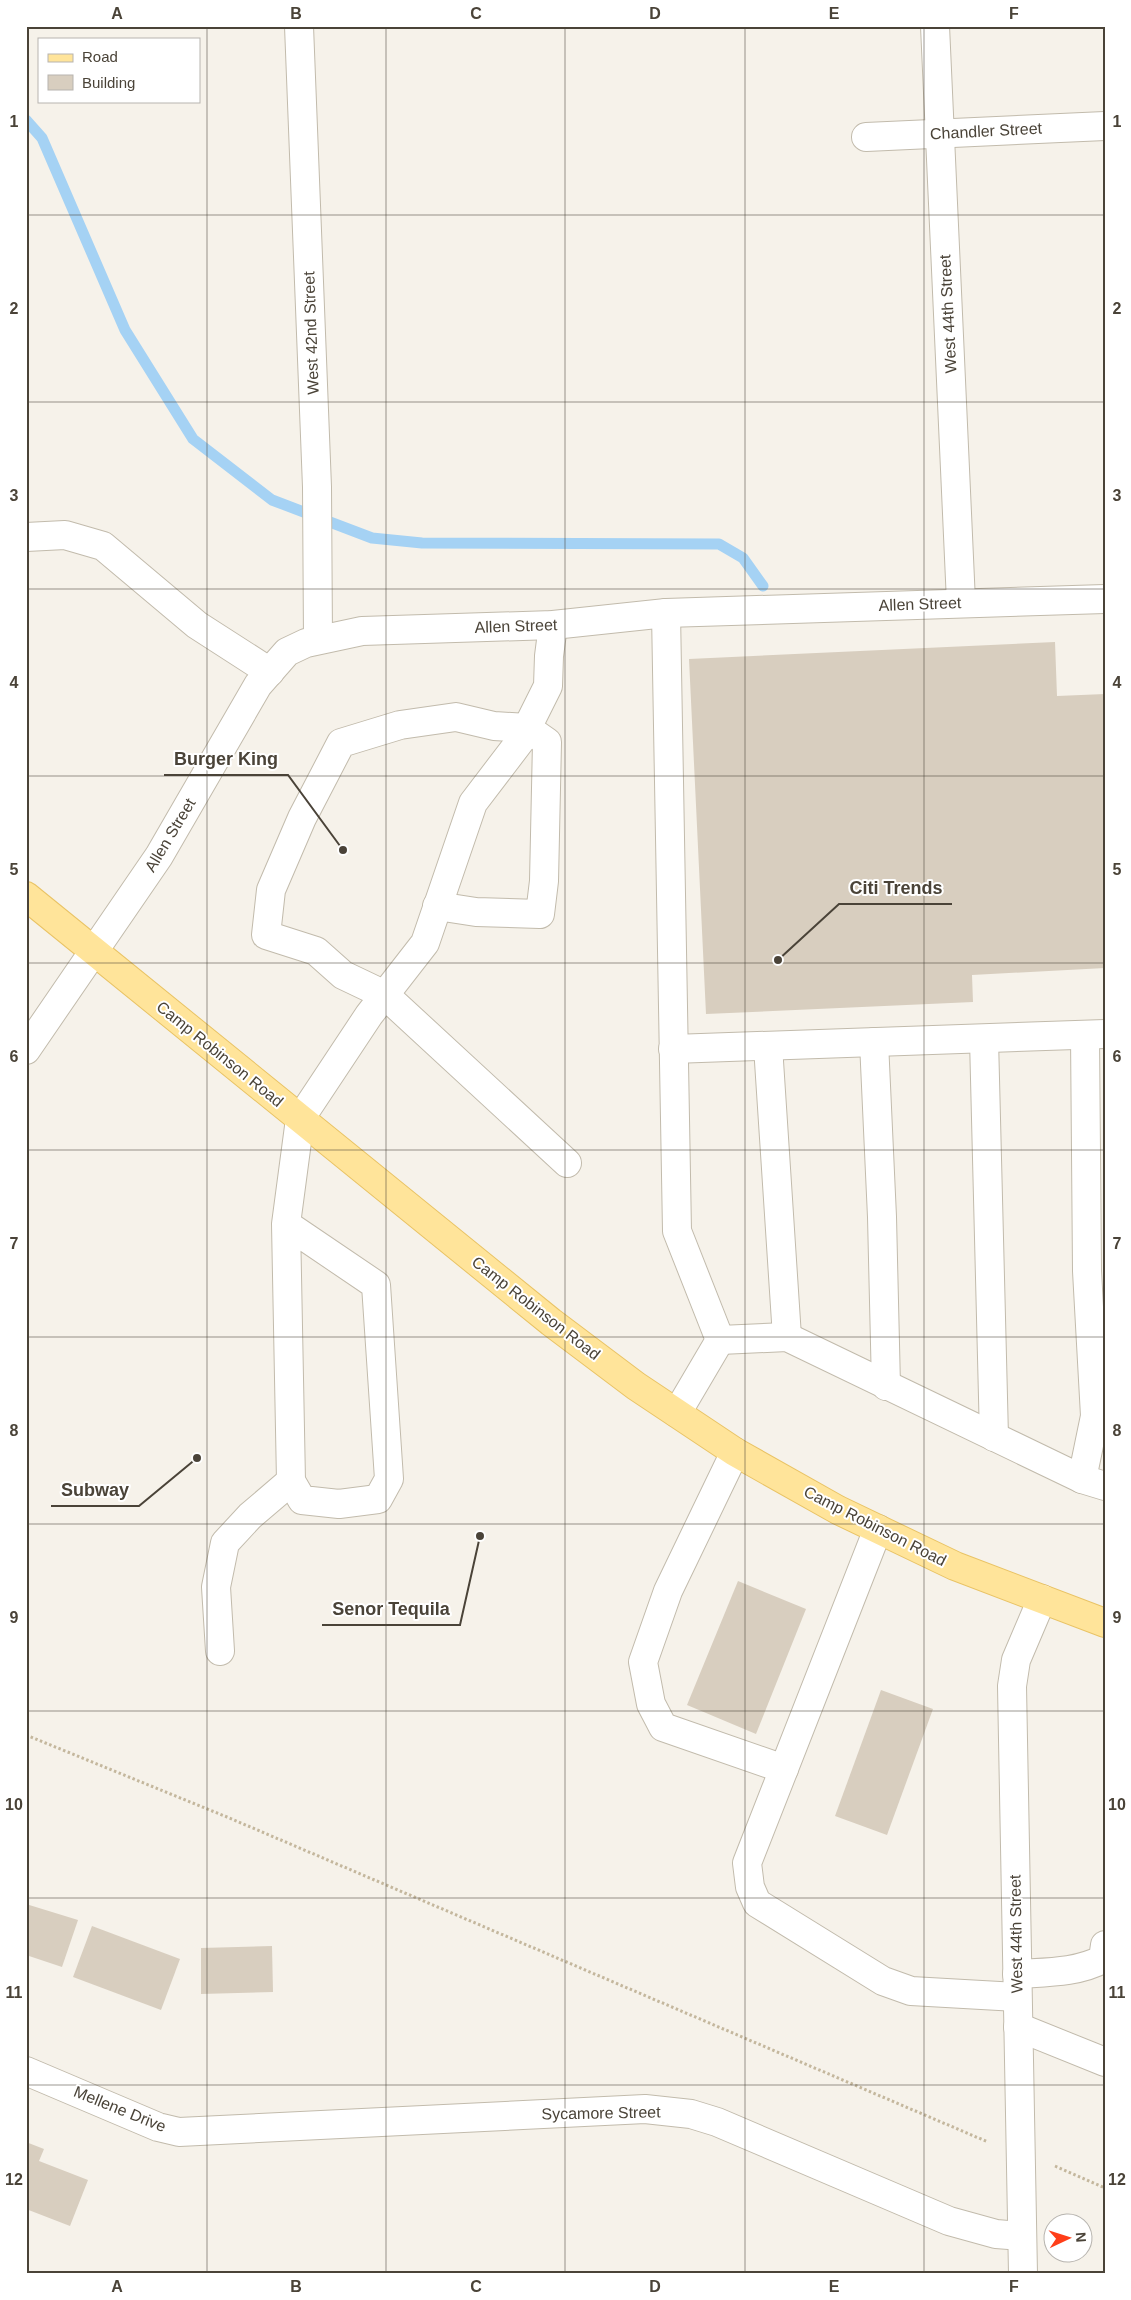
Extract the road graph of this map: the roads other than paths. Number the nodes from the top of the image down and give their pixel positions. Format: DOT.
graph roads {
  1 [pos="299,26"];
  2 [pos="935,26"];
  3 [pos="1105,126"];
  4 [pos="939,134"];
  5 [pos="866,137"];
  6 [pos="26,537"];
  7 [pos="1105,599"];
  8 [pos="961,602"];
  9 [pos="666,613"];
  10 [pos="553,625"];
  11 [pos="318,639"];
  12 [pos="270,672"];
  13 [pos="527,728"];
  14 [pos="26,896"];
  15 [pos="437,906"];
  16 [pos="92,951"];
  17 [pos="385,995"];
  18 [pos="1095,1034"];
  19 [pos="984,1039"];
  20 [pos="874,1042"];
  21 [pos="768,1046"];
  22 [pos="673,1049"];
  23 [pos="26,1050"];
  24 [pos="300,1119"];
  25 [pos="567,1163"];
  26 [pos="286,1224"];
  27 [pos="787,1338"];
  28 [pos="720,1340"];
  29 [pos="886,1386"];
  30 [pos="677,1413"];
  31 [pos="994,1437"];
  32 [pos="736,1452"];
  33 [pos="291,1481"];
  34 [pos="1094,1483"];
  35 [pos="878,1529"];
  36 [pos="1042,1599"];
  37 [pos="1105,1623"];
  38 [pos="220,1651"];
  39 [pos="784,1769"];
  40 [pos="1105,1945"];
  41 [pos="1017,1985"];
  42 [pos="1018,2027"];
  43 [pos="1105,2062"];
  44 [pos="26,2071"];
  45 [pos="307,2126"];
  46 [pos="1021,2236"];
  47 [pos="1023,2274"];
  1 -- 11 [label="street, West 42nd Street"];
  2 -- 4 [label="street, West 44th Street"];
  3 -- 4 [label="street, Chandler Street"];
  4 -- 5 [label="street, Chandler Street"];
  4 -- 8 [label="street, West 44th Street"];
  6 -- 12 [label="street"];
  7 -- 8 [label="street, Allen Street"];
  8 -- 9 [label="street, Allen Street"];
  9 -- 10 [label="street, Allen Street"];
  9 -- 22 [label="street"];
  10 -- 11 [label="street, Allen Street"];
  10 -- 13 [label="street"];
  11 -- 12 [label="street, Allen Street"];
  12 -- 16 [label="street, Allen Street"];
  13 -- 15 [label="street"];
  13 -- 15 [label="street"];
  13 -- 17 [label="street"];
  14 -- 16 [label="main road, Camp Robinson Road"];
  15 -- 17 [label="street"];
  16 -- 23 [label="street, Allen Street"];
  16 -- 24 [label="main road, Camp Robinson Road"];
  17 -- 24 [label="street"];
  17 -- 25 [label="street"];
  18 -- 19 [label="street"];
  18 -- 34 [label="street"];
  19 -- 20 [label="street"];
  19 -- 31 [label="street"];
  20 -- 21 [label="street"];
  20 -- 29 [label="street"];
  21 -- 22 [label="street"];
  21 -- 27 [label="street"];
  22 -- 28 [label="street"];
  24 -- 26 [label="street"];
  24 -- 30 [label="main road, Camp Robinson Road"];
  26 -- 33 [label="street"];
  26 -- 33 [label="street"];
  27 -- 28 [label="street"];
  27 -- 29 [label="street"];
  28 -- 30 [label="street"];
  29 -- 31 [label="street"];
  30 -- 32 [label="main road, Camp Robinson Road"];
  31 -- 34 [label="street"];
  32 -- 35 [label="main road, Camp Robinson Road"];
  32 -- 39 [label="street"];
  33 -- 38 [label="street"];
  35 -- 36 [label="main road, Camp Robinson Road"];
  35 -- 39 [label="street"];
  36 -- 37 [label="main road, Camp Robinson Road"];
  36 -- 41 [label="street, West 44th Street"];
  39 -- 41 [label="street"];
  40 -- 41 [label="street"];
  41 -- 42 [label="street, West 44th Street"];
  42 -- 43 [label="street"];
  42 -- 46 [label="street, West 44th Street"];
  44 -- 45 [label="street, Mellene Drive"];
  45 -- 46 [label="street, Sycamore Street"];
  46 -- 47 [label="street, West 44th Street"];
}
